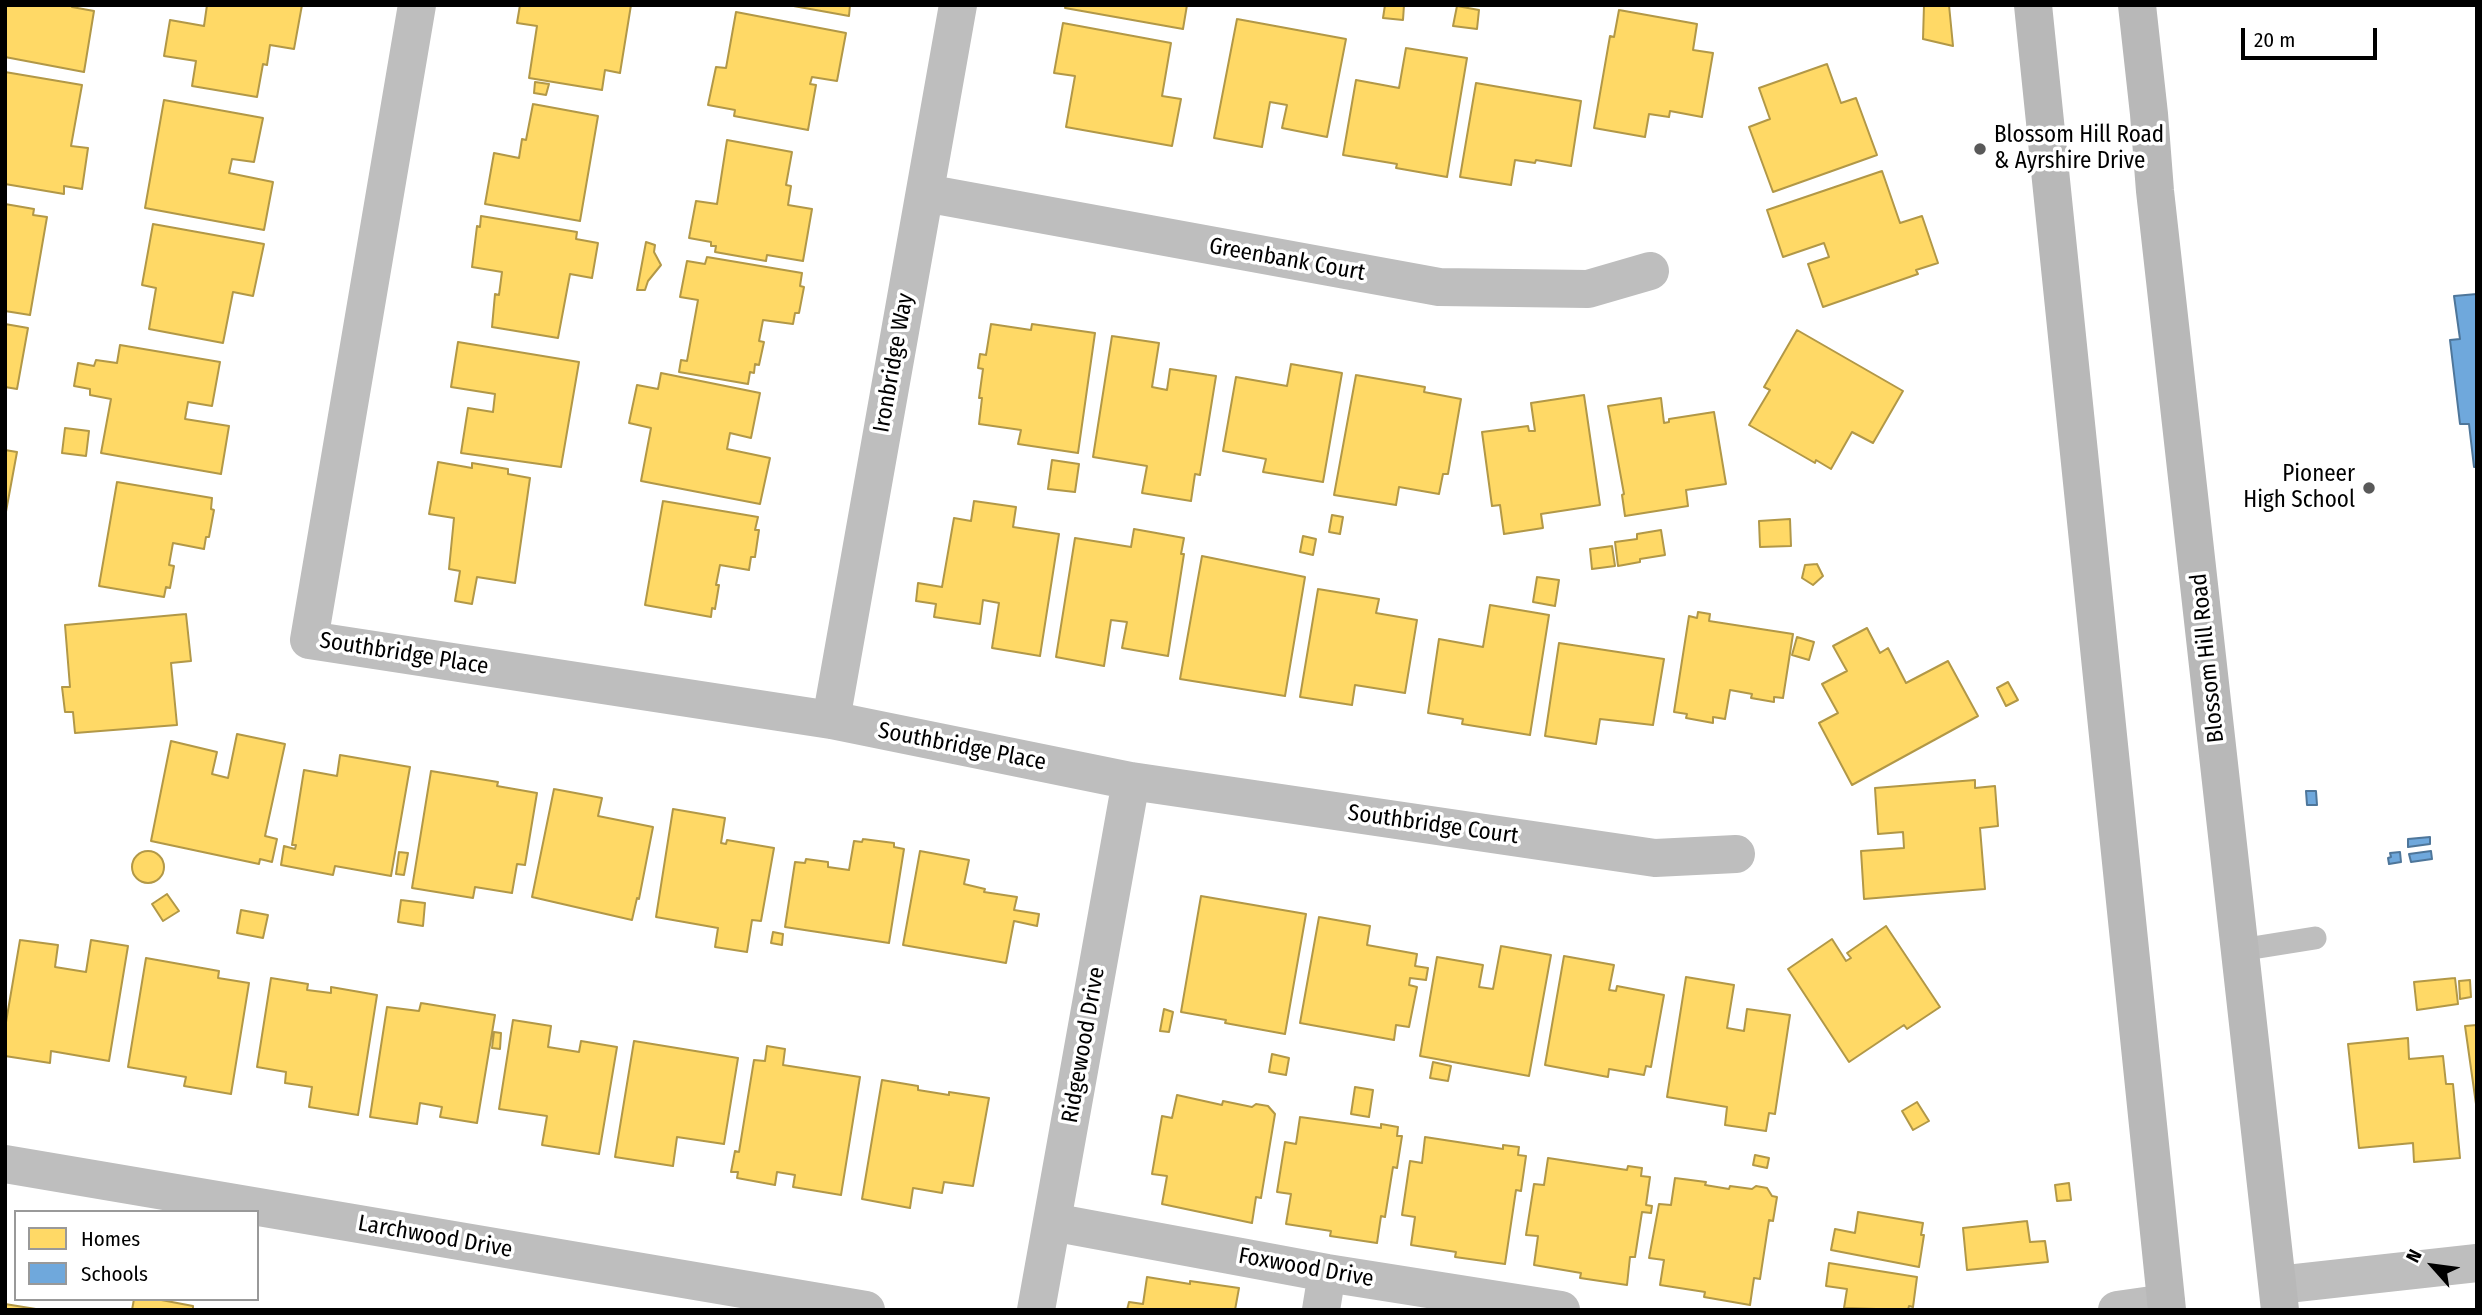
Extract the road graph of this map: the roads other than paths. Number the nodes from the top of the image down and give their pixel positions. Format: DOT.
graph roads {
  1 [pos="416,5"];
  2 [pos="958,5"];
  3 [pos="2033,5"];
  4 [pos="2137,5"];
  5 [pos="925,194"];
  6 [pos="1650,271"];
  7 [pos="831,720"];
  8 [pos="1131,781"];
  9 [pos="1736,854"];
  10 [pos="2315,938"];
  11 [pos="2241,950"];
  12 [pos="5,1164"];
  13 [pos="1052,1222"];
  14 [pos="2477,1263"];
  15 [pos="1324,1291"];
  16 [pos="2279,1298"];
  17 [pos="2167,1306"];
  18 [pos="866,1310"];
  19 [pos="1036,1310"];
  20 [pos="1561,1310"];
  21 [pos="2117,1310"];
  1 -- 7 [label="street, Southbridge Place"];
  2 -- 5 [label="street, Ironbridge Way"];
  3 -- 17 [label="main road"];
  4 -- 11 [label="main road, Blossom Hill Road"];
  5 -- 6 [label="street, Greenbank Court"];
  5 -- 7 [label="street, Ironbridge Way"];
  7 -- 8 [label="street, Southbridge Place"];
  8 -- 9 [label="street, Southbridge Court"];
  8 -- 13 [label="street, Ridgewood Drive"];
  10 -- 11 [label="lane"];
  11 -- 16 [label="main road, Blossom Hill Road"];
  12 -- 18 [label="street, Larchwood Drive"];
  13 -- 15 [label="street, Foxwood Drive"];
  13 -- 19 [label="street, Ridgewood Drive"];
  14 -- 16 [label="street"];
  15 -- 20 [label="street, Foxwood Drive"];
  17 -- 21 [label="street"];
}
